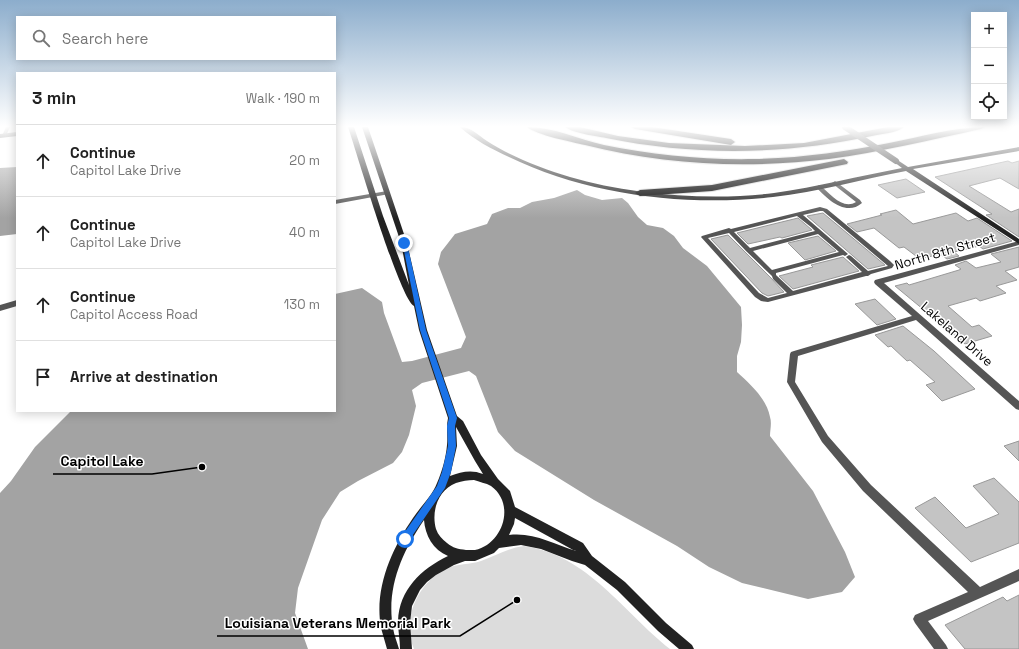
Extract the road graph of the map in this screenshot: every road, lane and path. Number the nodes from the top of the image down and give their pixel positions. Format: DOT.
graph roads {
  1 [pos="361,157"];
  2 [pos="375,157"];
  3 [pos="516,157"];
  4 [pos="671,157"];
  5 [pos="815,157"];
  6 [pos="863,157"];
  7 [pos="890,157"];
  8 [pos="981,157"];
  9 [pos="908,169"];
  10 [pos="835,183"];
  11 [pos="819,187"];
  12 [pos="387,193"];
  13 [pos="640,193"];
  14 [pos="373,195"];
  15 [pos="336,202"];
  16 [pos="843,206"];
  17 [pos="825,210"];
  18 [pos="798,214"];
  19 [pos="729,230"];
  20 [pos="819,232"];
  21 [pos="1018,240"];
  22 [pos="748,250"];
  23 [pos="847,255"];
  24 [pos="773,274"];
  25 [pos="868,274"];
  26 [pos="878,282"];
  27 [pos="791,294"];
  28 [pos="16,303"];
  29 [pos="0,308"];
  30 [pos="418,310"];
  31 [pos="918,317"];
  32 [pos="1019,406"];
  33 [pos="453,418"];
  34 [pos="494,482"];
  35 [pos="438,492"];
  36 [pos="510,510"];
  37 [pos="496,543"];
  38 [pos="464,556"];
  39 [pos="588,560"];
  40 [pos="1019,575"];
  41 [pos="978,593"];
  42 [pos="393,649"];
  43 [pos="406,649"];
  44 [pos="688,649"];
  45 [pos="942,649"];
  1 -- 14 [label="main road"];
  2 -- 12 [label="main road"];
  3 -- 13 [label="main road"];
  4 -- 5 [label="highway"];
  6 -- 13 [label="highway"];
  7 -- 9 [label="main road, bridge"];
  8 -- 9 [label="main road"];
  9 -- 10 [label="main road"];
  9 -- 21 [label="main road"];
  10 -- 11 [label="main road"];
  10 -- 16 [label="lane"];
  11 -- 13 [label="main road"];
  11 -- 16 [label="lane"];
  12 -- 14 [label="lane"];
  12 -- 30 [label="main road"];
  14 -- 15 [label="lane"];
  14 -- 30 [label="main road"];
  16 -- 17 [label="lane"];
  17 -- 18 [label="lane"];
  17 -- 25 [label="lane"];
  18 -- 19 [label="lane"];
  18 -- 20 [label="lane"];
  19 -- 22 [label="lane"];
  19 -- 27 [label="lane"];
  20 -- 22 [label="lane"];
  20 -- 23 [label="lane"];
  21 -- 26 [label="street, North 8th Street"];
  22 -- 24 [label="lane"];
  23 -- 24 [label="lane"];
  23 -- 25 [label="lane"];
  24 -- 27 [label="lane"];
  25 -- 27 [label="lane"];
  26 -- 31 [label="street, Lakeland Drive"];
  28 -- 29 [label="street"];
  30 -- 33 [label="main road"];
  31 -- 32 [label="street, Lakeland Drive"];
  31 -- 41 [label="street"];
  33 -- 34 [label="main road"];
  33 -- 35 [label="main road"];
  34 -- 35 [label="main road"];
  34 -- 36 [label="main road"];
  35 -- 38 [label="main road"];
  35 -- 42 [label="main road"];
  36 -- 37 [label="main road"];
  36 -- 39 [label="main road"];
  37 -- 38 [label="main road"];
  37 -- 39 [label="main road"];
  38 -- 43 [label="main road"];
  39 -- 44 [label="main road"];
  40 -- 41 [label="street"];
  41 -- 45 [label="street"];
}
